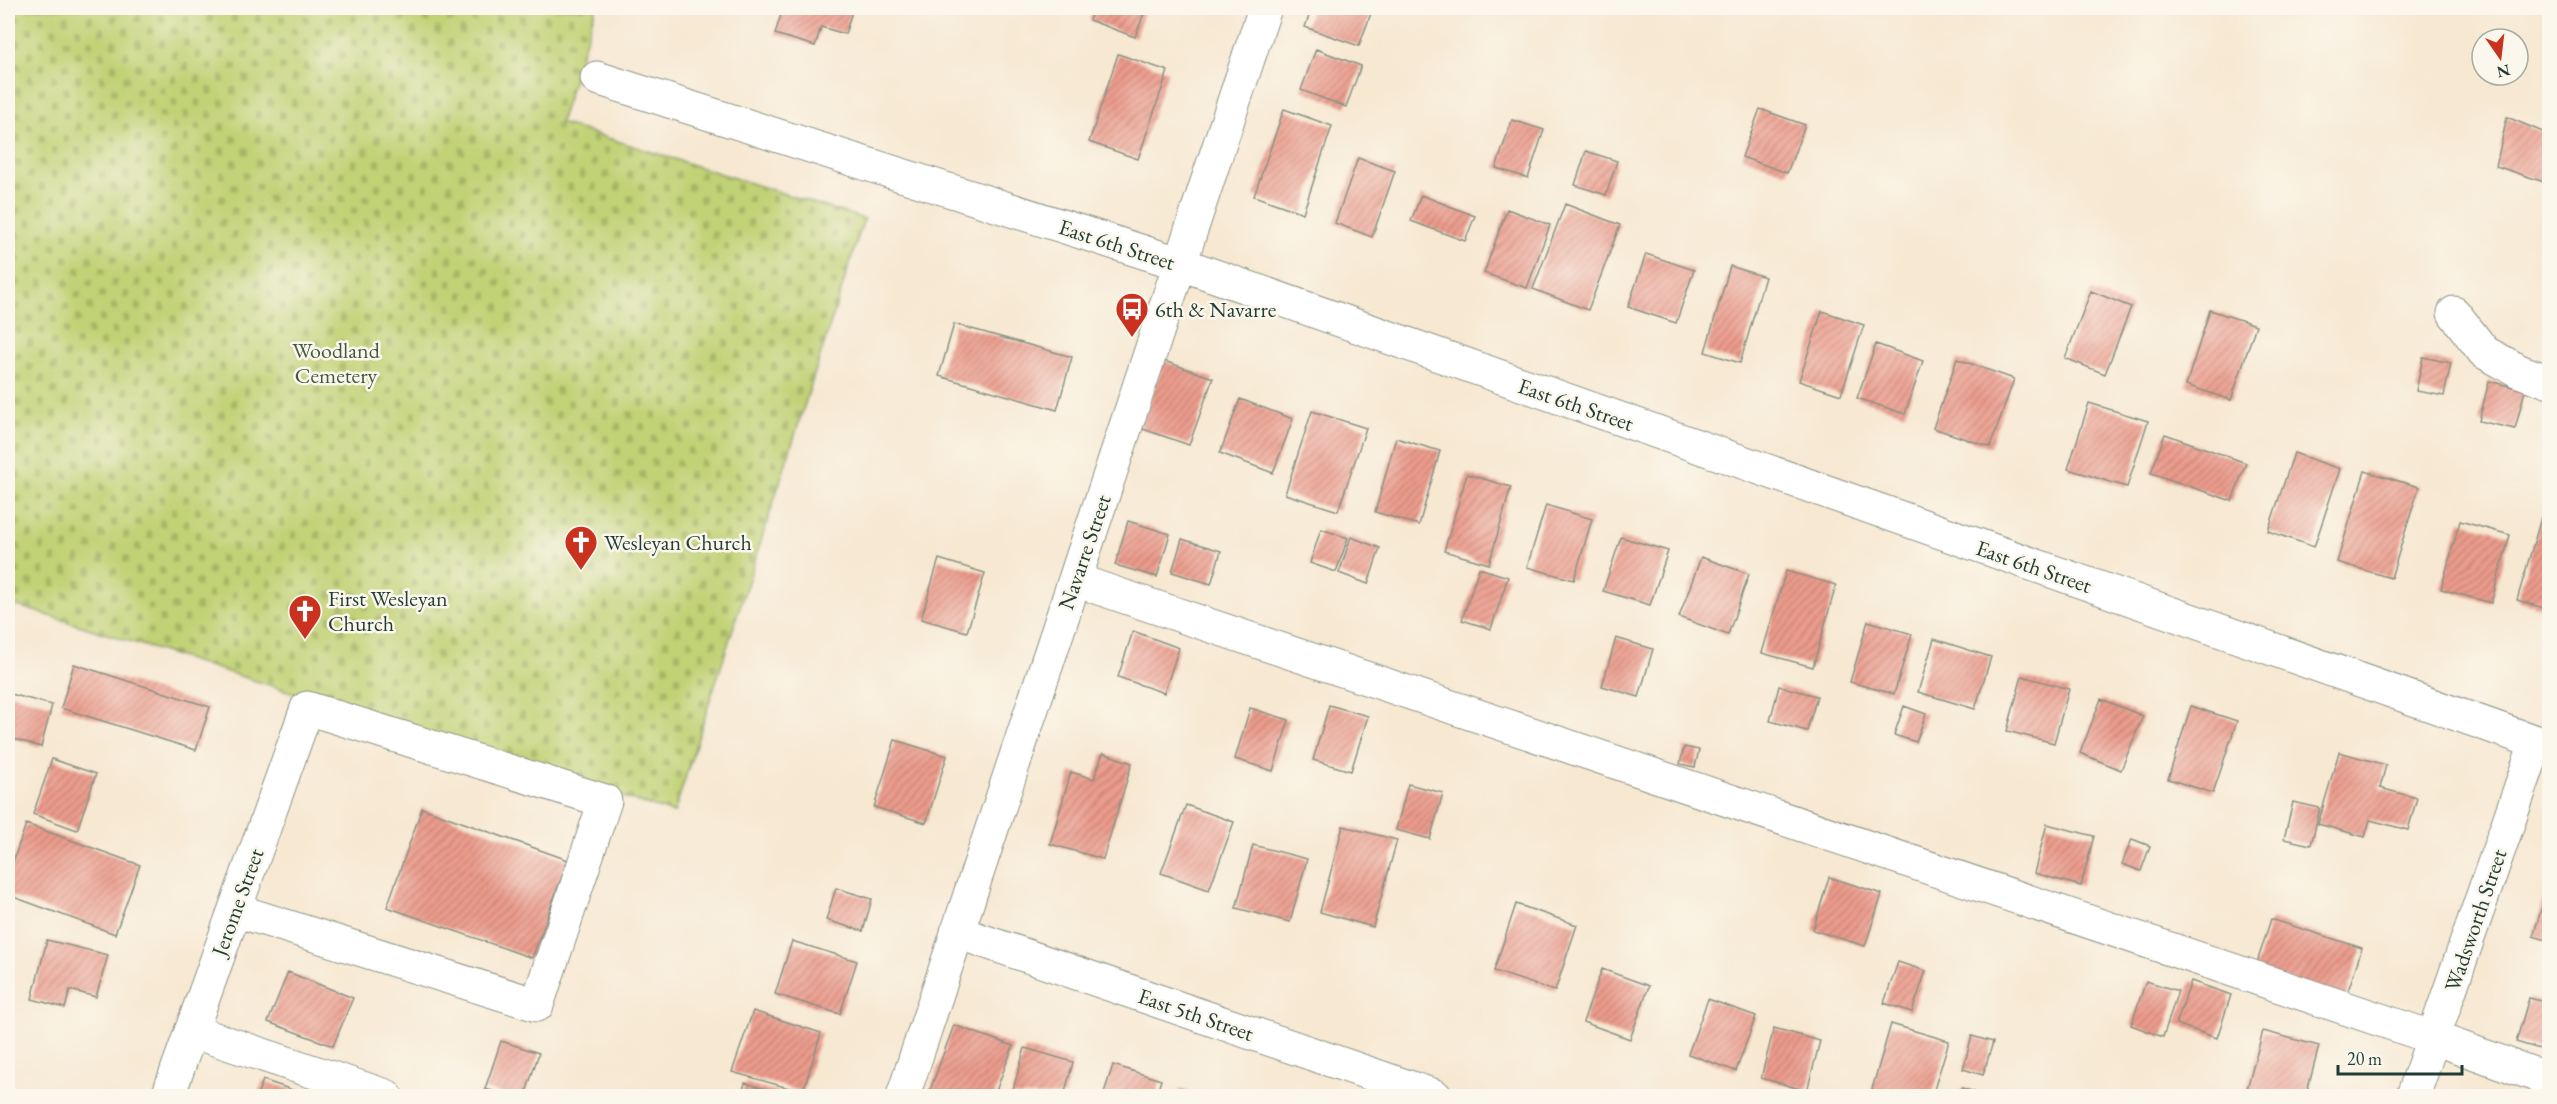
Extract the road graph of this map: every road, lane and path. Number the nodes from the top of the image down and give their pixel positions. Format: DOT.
graph roads {
  1 [pos="1265,8"];
  2 [pos="597,78"];
  3 [pos="1181,264"];
  4 [pos="2454,314"];
  5 [pos="2550,382"];
  6 [pos="1075,580"];
  7 [pos="2543,745"];
  8 [pos="235,910"];
  9 [pos="957,932"];
  10 [pos="191,1031"];
  11 [pos="2434,1038"];
  12 [pos="2550,1080"];
  13 [pos="168,1096"];
  14 [pos="386,1096"];
  15 [pos="903,1096"];
  16 [pos="1435,1096"];
  17 [pos="2413,1096"];
  1 -- 3 [label="street, Navarre Street"];
  2 -- 3 [label="street, East 6th Street"];
  3 -- 6 [label="street, Navarre Street"];
  3 -- 7 [label="street, East 6th Street"];
  4 -- 5 [label="street"];
  6 -- 9 [label="street, Navarre Street"];
  6 -- 11 [label="street"];
  7 -- 11 [label="street, Wadsworth Street"];
  8 -- 8 [label="street, Jerome Street"];
  8 -- 10 [label="street, Jerome Street"];
  9 -- 15 [label="street, Navarre Street"];
  9 -- 16 [label="street, East 5th Street"];
  10 -- 13 [label="street, Jerome Street"];
  10 -- 14 [label="street"];
  11 -- 12 [label="street"];
  11 -- 17 [label="street, Wadsworth Street"];
}
